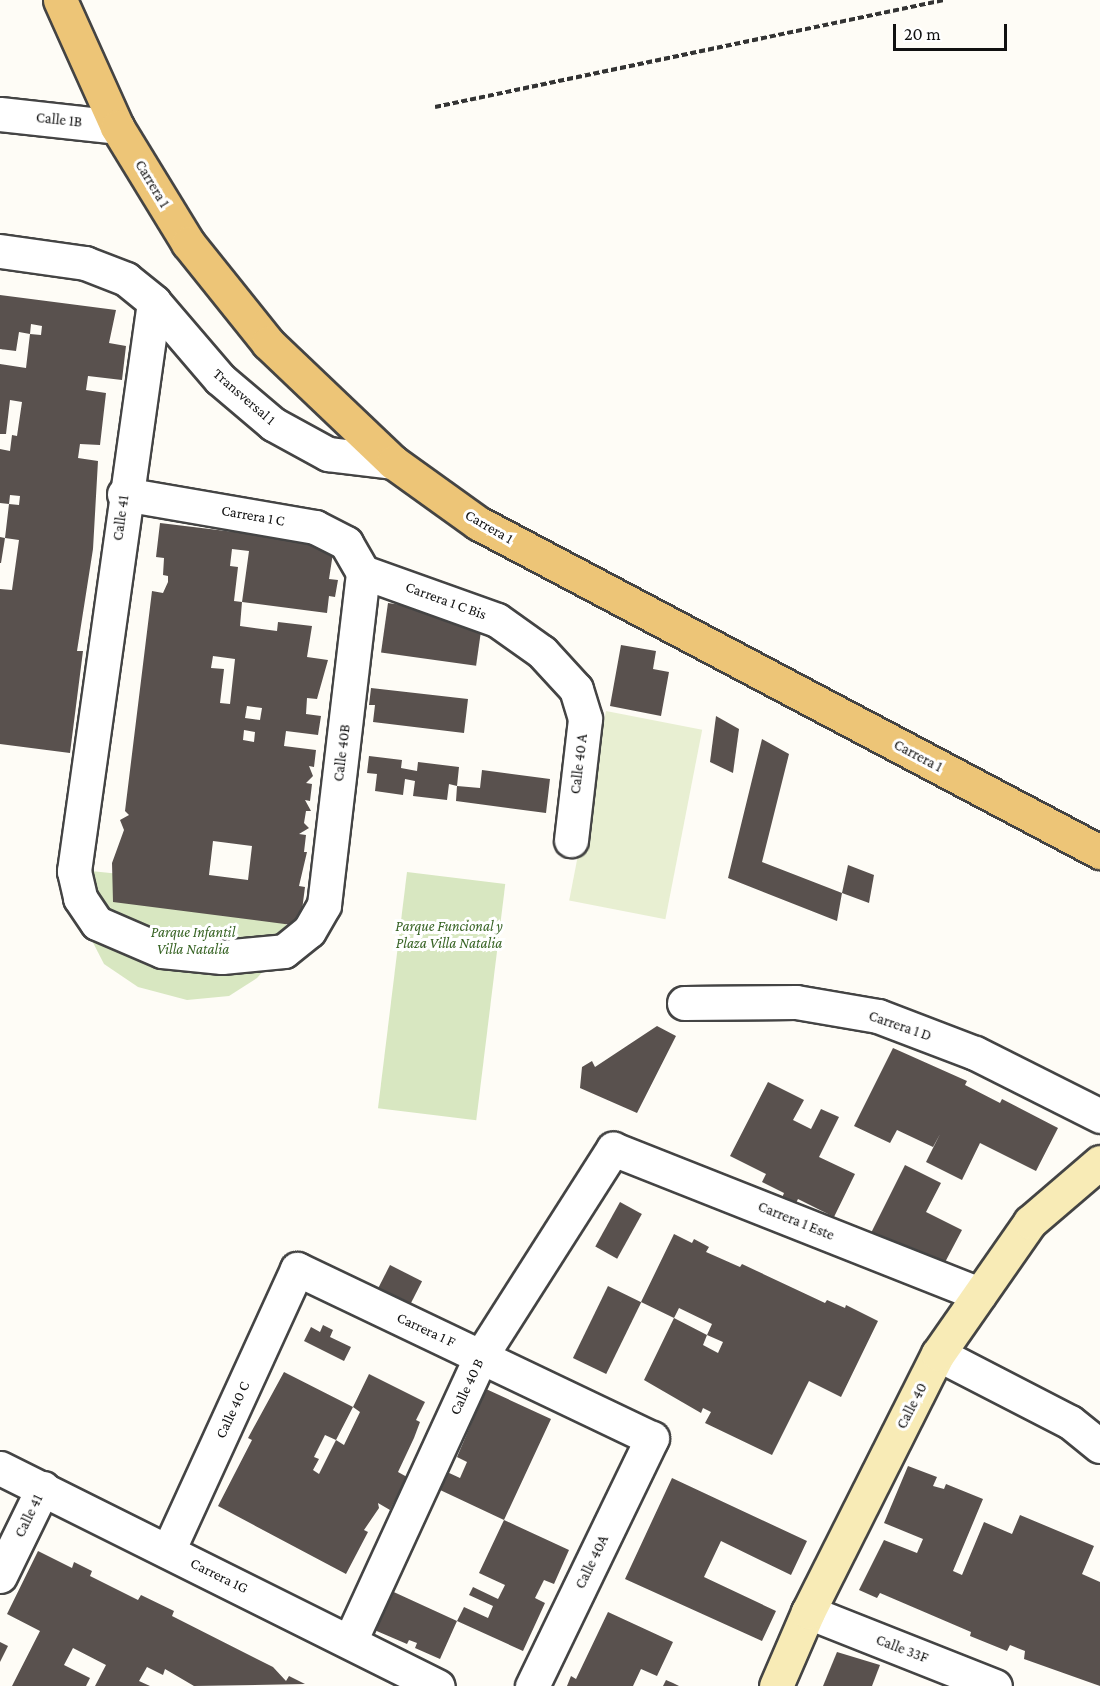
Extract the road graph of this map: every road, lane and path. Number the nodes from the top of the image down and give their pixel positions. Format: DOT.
graph roads {
  1 [pos="60,0"];
  2 [pos="944,0"];
  3 [pos="435,107"];
  4 [pos="0,114"];
  5 [pos="117,126"];
  6 [pos="0,251"];
  7 [pos="154,302"];
  8 [pos="393,462"];
  9 [pos="124,494"];
  10 [pos="363,572"];
  11 [pos="576,689"];
  12 [pos="571,840"];
  13 [pos="1100,852"];
  14 [pos="309,931"];
  15 [pos="684,1003"];
  16 [pos="1100,1116"];
  17 [pos="613,1149"];
  18 [pos="1100,1162"];
  19 [pos="297,1269"];
  20 [pos="979,1294"];
  21 [pos="938,1354"];
  22 [pos="481,1356"];
  23 [pos="652,1438"];
  24 [pos="1100,1446"];
  25 [pos="0,1468"];
  26 [pos="43,1488"];
  27 [pos="168,1551"];
  28 [pos="0,1576"];
  29 [pos="808,1612"];
  30 [pos="350,1641"];
  31 [pos="438,1686"];
  32 [pos="532,1686"];
  33 [pos="776,1686"];
  34 [pos="995,1686"];
  1 -- 5 [label="main road, Carrera 1"];
  2 -- 3 [label="path"];
  4 -- 5 [label="street, Calle 1B"];
  5 -- 8 [label="main road, Carrera 1"];
  6 -- 7 [label="street"];
  7 -- 8 [label="street, Transversal 1"];
  7 -- 9 [label="street, Calle 41"];
  8 -- 13 [label="main road, Carrera 1"];
  9 -- 10 [label="street, Carrera 1 C"];
  9 -- 14 [label="street, Calle 41"];
  10 -- 11 [label="street, Carrera 1 C Bis"];
  10 -- 14 [label="street, Calle 40B"];
  11 -- 12 [label="street, Calle 40 A"];
  15 -- 16 [label="street, Carrera 1 D"];
  17 -- 20 [label="street, Carrera 1 Este"];
  17 -- 22 [label="street, Calle 40 B"];
  18 -- 20 [label="street, Calle 40"];
  19 -- 22 [label="street, Carrera 1 F"];
  19 -- 27 [label="street, Calle 40 C"];
  20 -- 21 [label="street, Calle 40"];
  21 -- 24 [label="street"];
  21 -- 29 [label="street, Calle 40"];
  22 -- 23 [label="street, Carrera 1 F"];
  22 -- 30 [label="street, Calle 40 B"];
  23 -- 32 [label="street, Calle 40A"];
  25 -- 26 [label="street, Carrera 1G"];
  26 -- 27 [label="street, Carrera 1G"];
  26 -- 28 [label="street, Calle 41"];
  27 -- 30 [label="street, Carrera 1G"];
  29 -- 33 [label="street, Calle 40"];
  29 -- 34 [label="street, Calle 33F"];
  30 -- 31 [label="street, Carrera 1G"];
}
